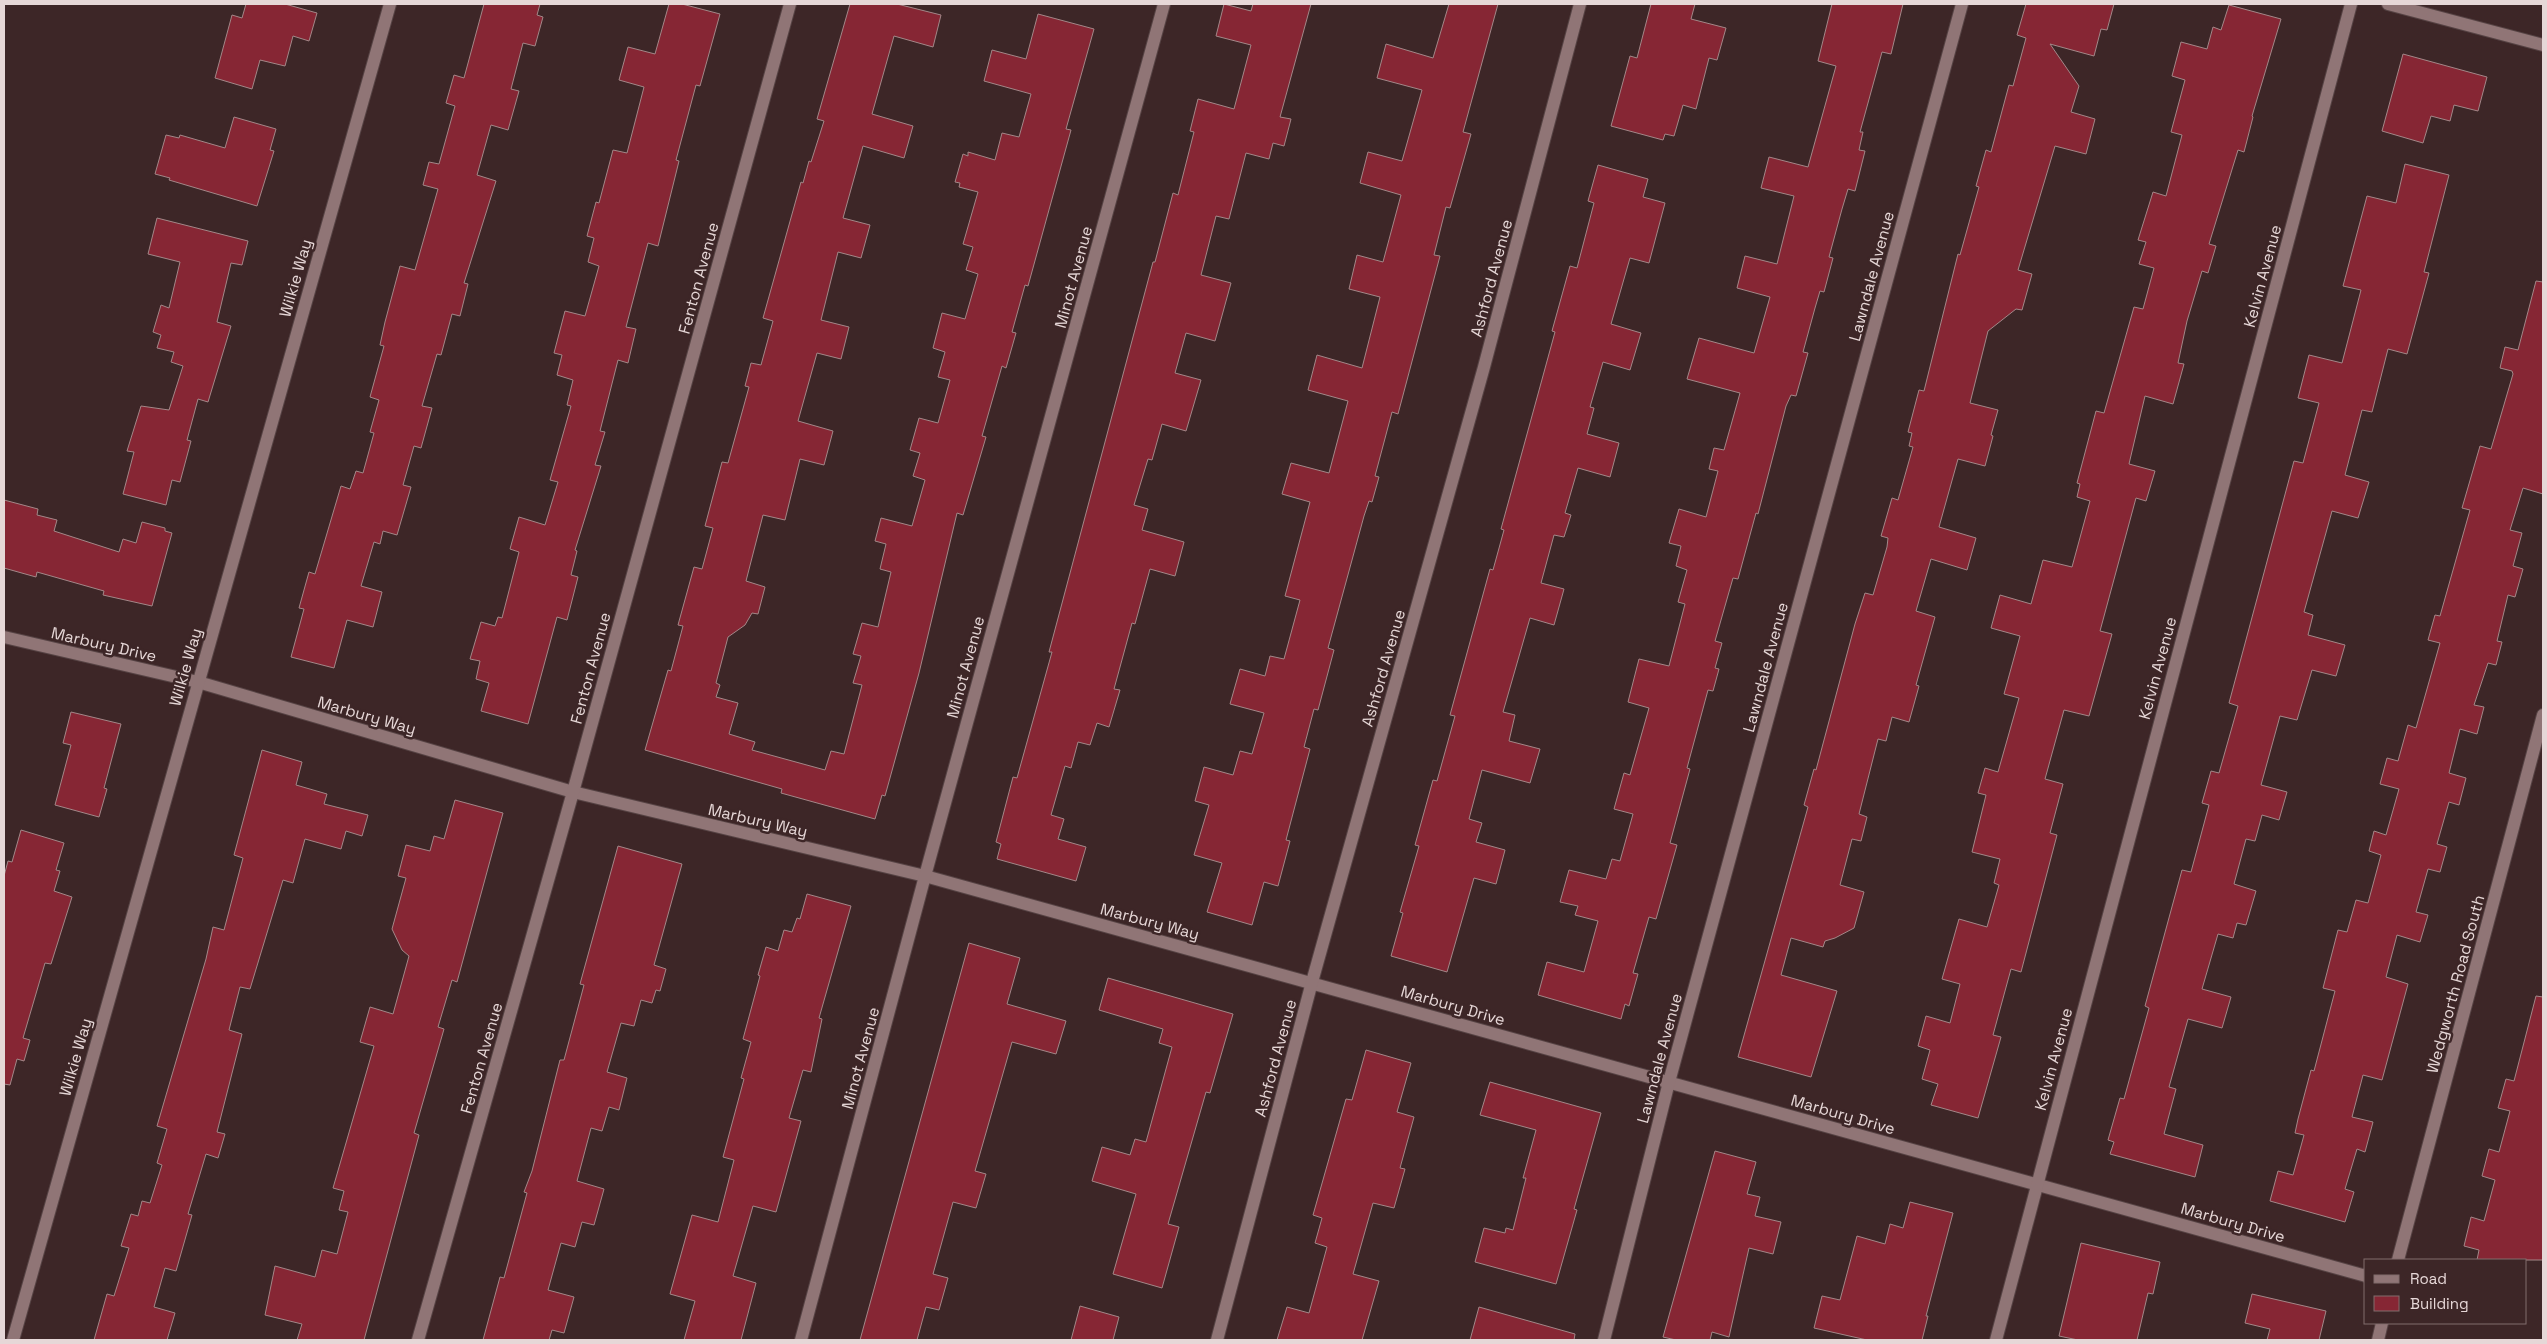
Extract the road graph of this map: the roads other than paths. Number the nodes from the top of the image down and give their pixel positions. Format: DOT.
graph roads {
  1 [pos="390,4"];
  2 [pos="790,4"];
  3 [pos="1164,4"];
  4 [pos="1580,4"];
  5 [pos="1962,4"];
  6 [pos="2351,4"];
  7 [pos="2388,4"];
  8 [pos="2543,45"];
  9 [pos="4,637"];
  10 [pos="198,682"];
  11 [pos="2543,715"];
  12 [pos="573,792"];
  13 [pos="925,876"];
  14 [pos="1312,982"];
  15 [pos="1669,1082"];
  16 [pos="2036,1184"];
  17 [pos="2398,1259"];
  18 [pos="2364,1275"];
  19 [pos="2382,1324"];
  20 [pos="13,1340"];
  21 [pos="418,1340"];
  22 [pos="801,1340"];
  23 [pos="1217,1340"];
  24 [pos="1604,1340"];
  25 [pos="1996,1340"];
  26 [pos="2378,1340"];
  1 -- 10 [label="street, Wilkie Way"];
  2 -- 12 [label="street, Fenton Avenue"];
  3 -- 13 [label="street, Minot Avenue"];
  4 -- 14 [label="street, Ashford Avenue"];
  5 -- 15 [label="street, Lawndale Avenue"];
  6 -- 16 [label="street, Kelvin Avenue"];
  7 -- 8 [label="street"];
  9 -- 10 [label="street, Marbury Drive"];
  10 -- 12 [label="street, Marbury Way"];
  10 -- 20 [label="street, Wilkie Way"];
  11 -- 17 [label="street, Wedgworth Road South"];
  12 -- 13 [label="street, Marbury Way"];
  12 -- 21 [label="street, Fenton Avenue"];
  13 -- 14 [label="street, Marbury Way"];
  13 -- 22 [label="street, Minot Avenue"];
  14 -- 15 [label="street, Marbury Drive"];
  14 -- 23 [label="street, Ashford Avenue"];
  15 -- 16 [label="street, Marbury Drive"];
  15 -- 24 [label="street, Lawndale Avenue"];
  16 -- 18 [label="street, Marbury Drive"];
  16 -- 25 [label="street, Kelvin Avenue"];
  19 -- 26 [label="street"];
}
